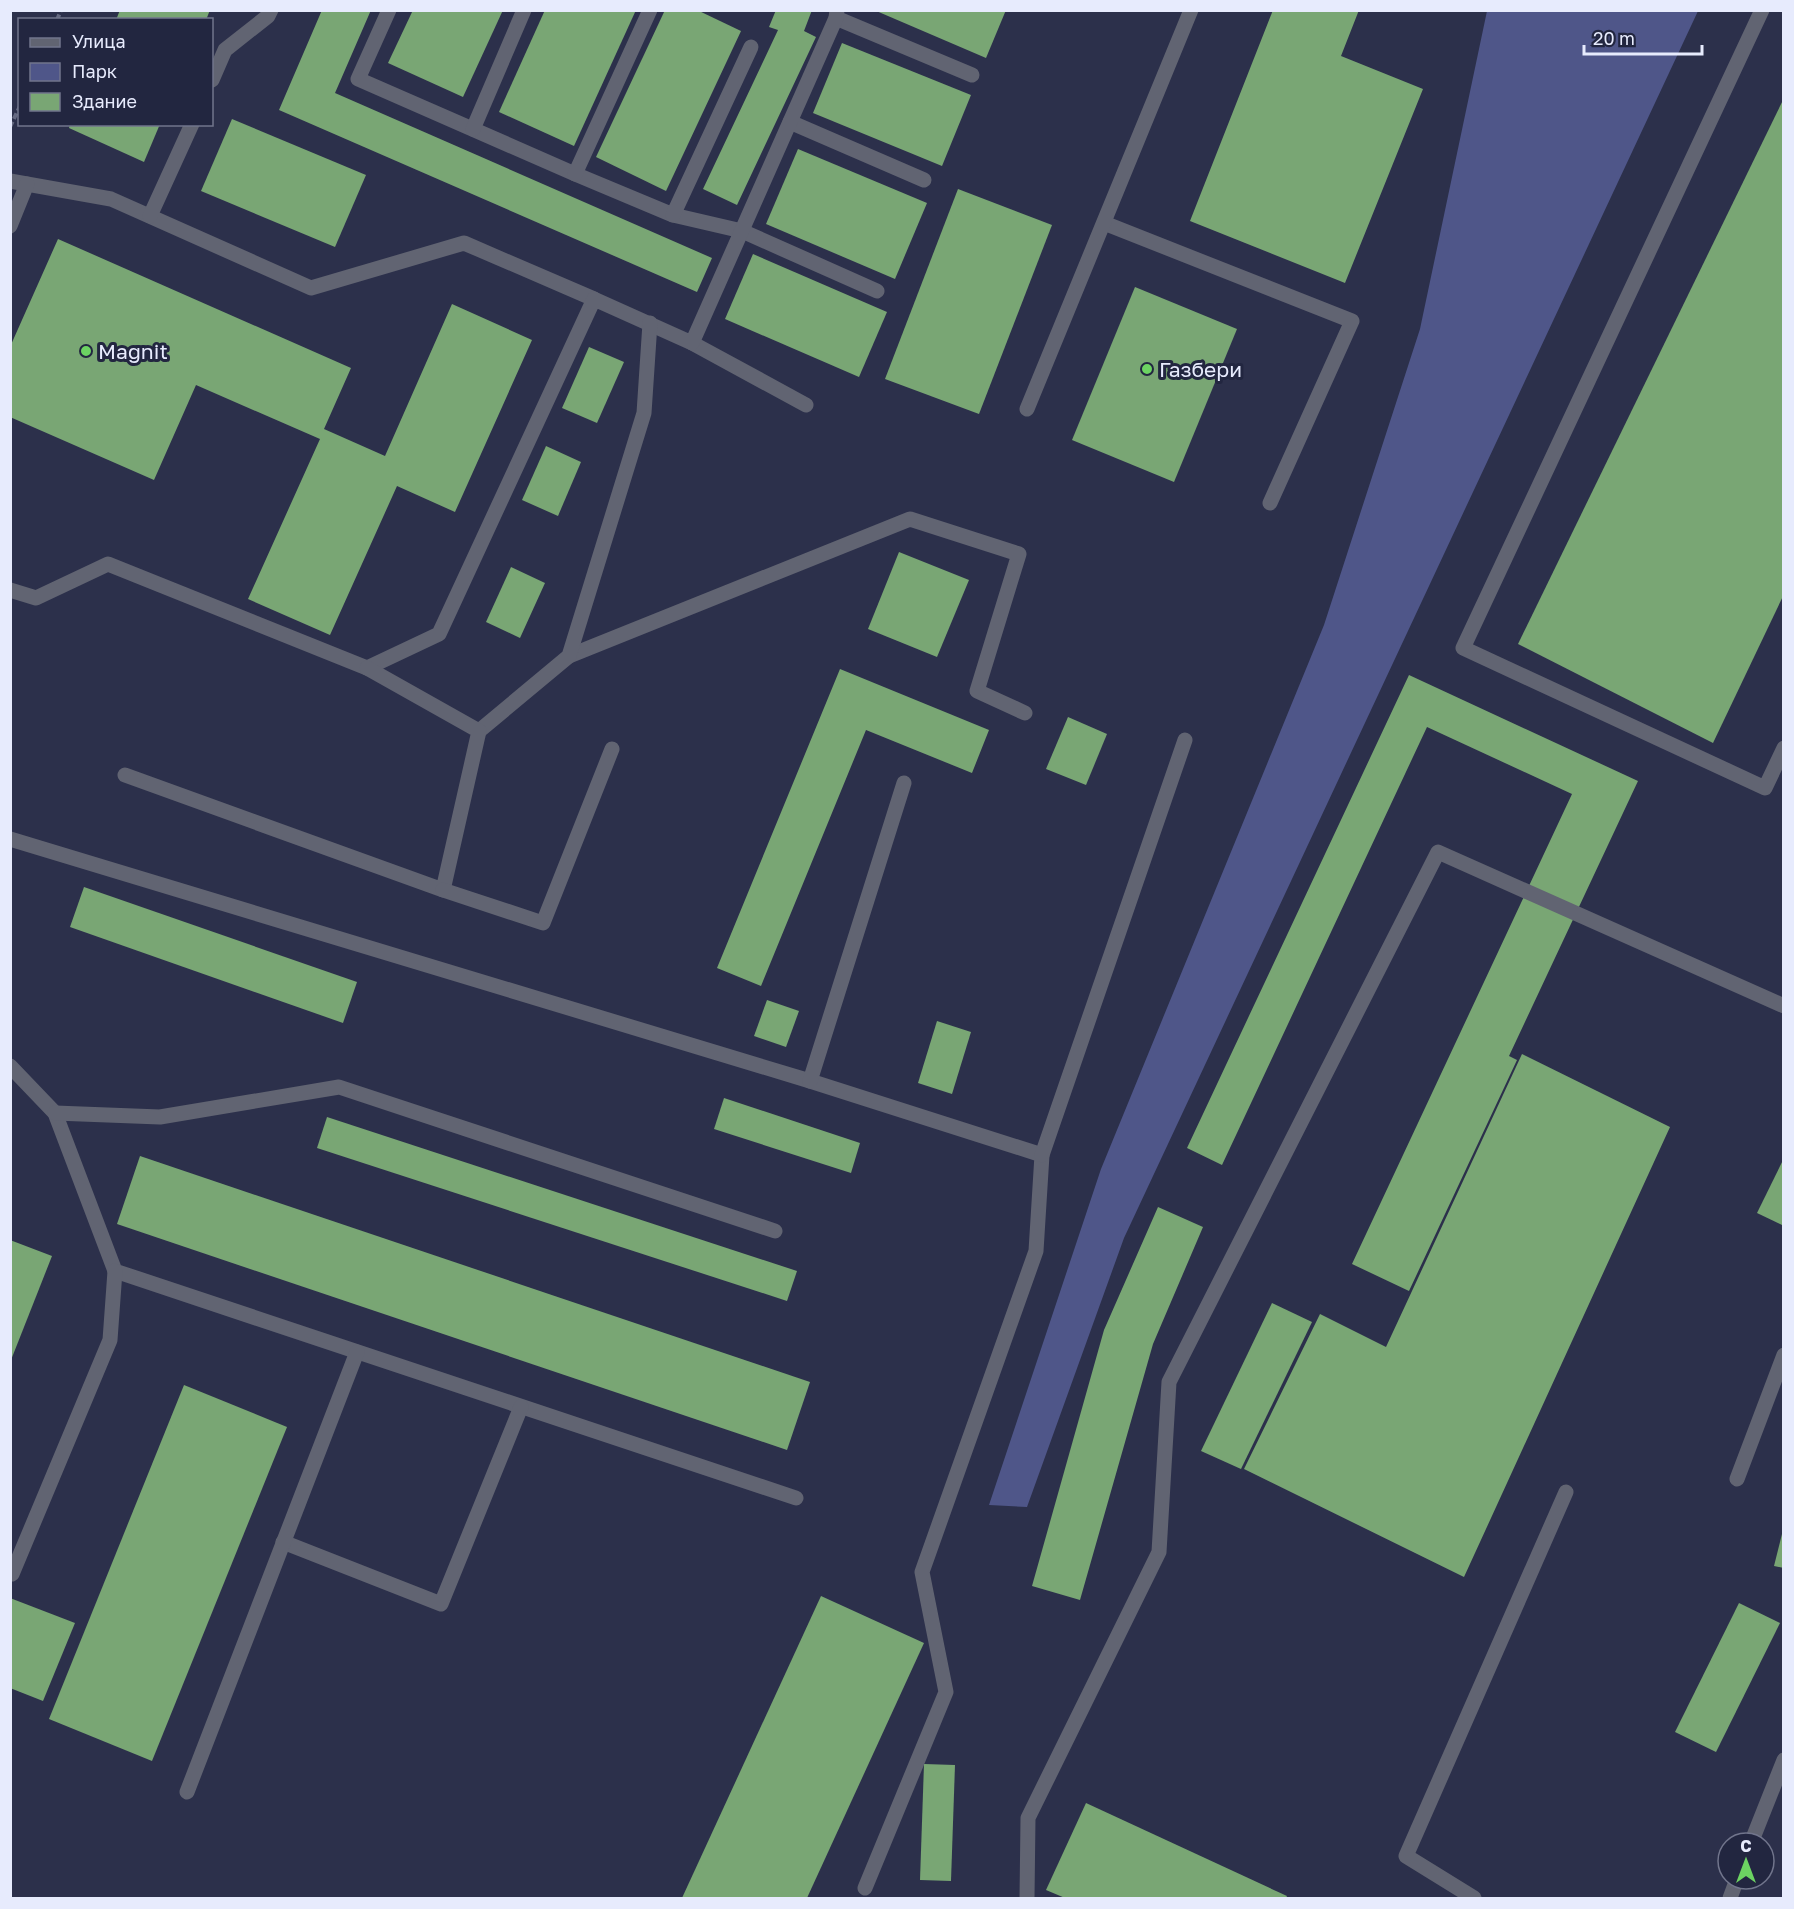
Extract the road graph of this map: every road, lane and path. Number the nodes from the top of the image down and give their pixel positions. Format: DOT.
graph roads {
  1 [pos="271,10"];
  2 [pos="388,10"];
  3 [pos="524,10"];
  4 [pos="650,10"];
  5 [pos="1191,10"];
  6 [pos="1762,10"];
  7 [pos="837,14"];
  8 [pos="751,47"];
  9 [pos="972,75"];
  10 [pos="213,79"];
  11 [pos="18,110"];
  12 [pos="790,122"];
  13 [pos="191,126"];
  14 [pos="10,127"];
  15 [pos="472,129"];
  16 [pos="575,174"];
  17 [pos="924,180"];
  18 [pos="10,181"];
  19 [pos="27,184"];
  20 [pos="673,215"];
  21 [pos="150,216"];
  22 [pos="1104,224"];
  23 [pos="10,226"];
  24 [pos="742,231"];
  25 [pos="877,291"];
  26 [pos="594,299"];
  27 [pos="650,323"];
  28 [pos="692,342"];
  29 [pos="806,405"];
  30 [pos="1027,409"];
  31 [pos="1270,503"];
  32 [pos="10,590"];
  33 [pos="569,656"];
  34 [pos="368,668"];
  35 [pos="1025,713"];
  36 [pos="479,731"];
  37 [pos="1185,741"];
  38 [pos="1784,748"];
  39 [pos="612,749"];
  40 [pos="125,775"];
  41 [pos="904,783"];
  42 [pos="10,839"];
  43 [pos="443,890"];
  44 [pos="1784,1006"];
  45 [pos="10,1066"];
  46 [pos="810,1081"];
  47 [pos="55,1113"];
  48 [pos="1042,1155"];
  49 [pos="775,1231"];
  50 [pos="115,1271"];
  51 [pos="357,1352"];
  52 [pos="1784,1355"];
  53 [pos="521,1407"];
  54 [pos="1737,1479"];
  55 [pos="1566,1492"];
  56 [pos="796,1498"];
  57 [pos="283,1542"];
  58 [pos="12,1574"];
  59 [pos="1784,1760"];
  60 [pos="187,1792"];
  61 [pos="1756,1831"];
  62 [pos="865,1888"];
  63 [pos="1028,1899"];
  64 [pos="1474,1899"];
  1 -- 10 [label="lane"];
  2 -- 15 [label="lane"];
  3 -- 15 [label="lane"];
  4 -- 16 [label="lane"];
  5 -- 22 [label="lane"];
  6 -- 38 [label="lane"];
  7 -- 9 [label="lane"];
  7 -- 12 [label="lane"];
  8 -- 20 [label="lane"];
  11 -- 14 [label="path"];
  12 -- 17 [label="lane"];
  12 -- 24 [label="lane"];
  13 -- 21 [label="lane"];
  15 -- 16 [label="lane"];
  16 -- 20 [label="lane"];
  18 -- 19 [label="lane"];
  19 -- 21 [label="lane"];
  19 -- 23 [label="lane"];
  20 -- 24 [label="lane"];
  21 -- 26 [label="lane"];
  22 -- 30 [label="lane"];
  22 -- 31 [label="lane"];
  24 -- 25 [label="lane"];
  24 -- 28 [label="lane"];
  26 -- 27 [label="lane"];
  26 -- 34 [label="lane"];
  27 -- 28 [label="lane"];
  27 -- 33 [label="lane"];
  28 -- 29 [label="lane"];
  32 -- 34 [label="lane"];
  33 -- 35 [label="lane"];
  33 -- 36 [label="lane"];
  34 -- 36 [label="lane"];
  36 -- 43 [label="lane"];
  37 -- 48 [label="lane"];
  39 -- 43 [label="lane"];
  40 -- 43 [label="lane"];
  41 -- 46 [label="lane"];
  42 -- 46 [label="lane"];
  44 -- 63 [label="lane"];
  45 -- 47 [label="lane"];
  46 -- 48 [label="lane"];
  47 -- 49 [label="lane"];
  47 -- 50 [label="lane"];
  48 -- 62 [label="lane"];
  50 -- 51 [label="lane"];
  50 -- 58 [label="lane"];
  51 -- 53 [label="lane"];
  51 -- 57 [label="lane"];
  52 -- 54 [label="lane"];
  53 -- 56 [label="lane"];
  53 -- 57 [label="lane"];
  55 -- 64 [label="lane"];
  57 -- 60 [label="lane"];
  59 -- 61 [label="lane"];
}
